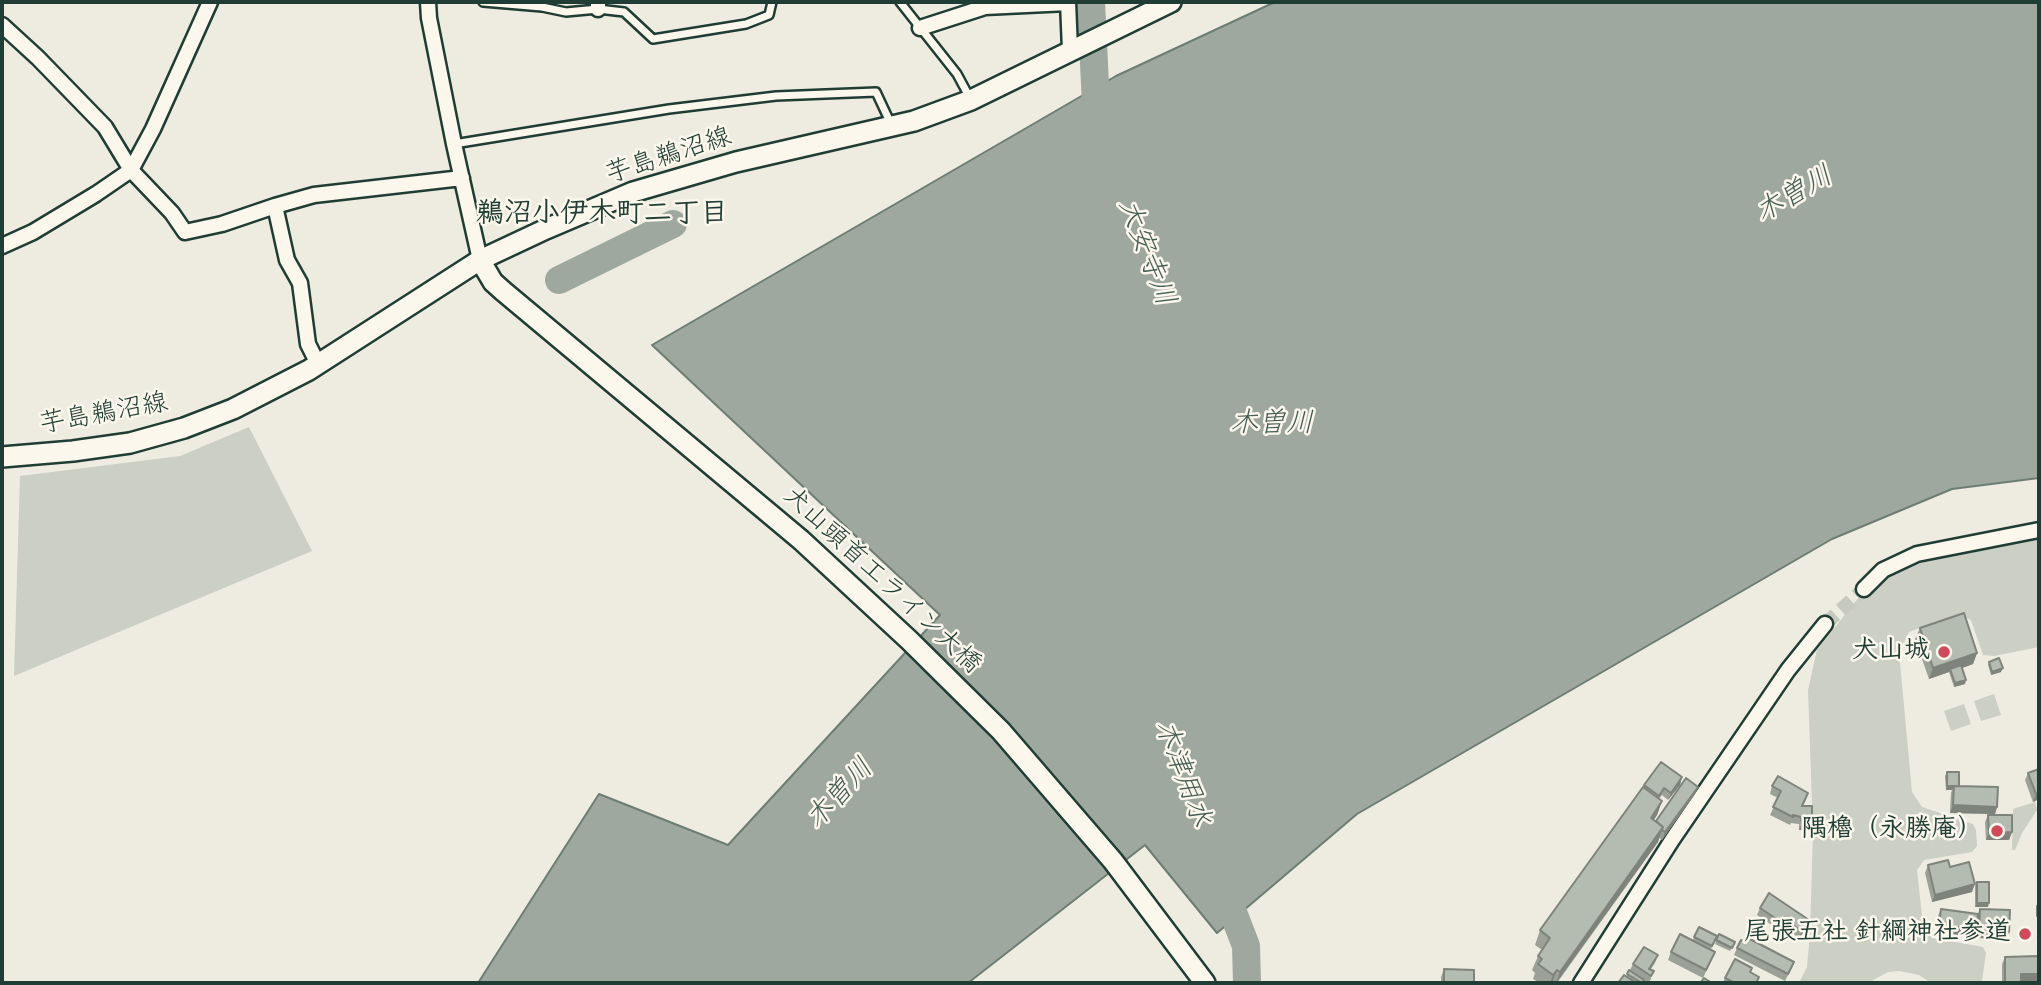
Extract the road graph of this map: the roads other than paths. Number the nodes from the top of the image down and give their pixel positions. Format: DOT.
graph roads {
  1 [pos="210,2"];
  2 [pos="428,2"];
  3 [pos="483,2"];
  4 [pos="772,2"];
  5 [pos="900,2"];
  6 [pos="1068,2"];
  7 [pos="1171,2"];
  8 [pos="598,6"];
  9 [pos="2,25"];
  10 [pos="920,28"];
  11 [pos="1074,48"];
  12 [pos="971,100"];
  13 [pos="892,126"];
  14 [pos="454,144"];
  15 [pos="131,170"];
  16 [pos="462,178"];
  17 [pos="275,206"];
  18 [pos="2,246"];
  19 [pos="480,260"];
  20 [pos="318,364"];
  21 [pos="2,457"];
  22 [pos="2039,530"];
  23 [pos="1864,589"];
  24 [pos="1825,624"];
  25 [pos="1205,983"];
  26 [pos="1581,983"];
  1 -- 15 [label="street"];
  2 -- 14 [label="street"];
  3 -- 8 [label="lane"];
  4 -- 8 [label="lane"];
  5 -- 10 [label="lane"];
  6 -- 10 [label="street"];
  6 -- 11 [label="street"];
  7 -- 11 [label="main road, 芋島鵜沼線"];
  9 -- 15 [label="street"];
  10 -- 12 [label="lane"];
  11 -- 12 [label="main road, 芋島鵜沼線"];
  12 -- 13 [label="main road, 芋島鵜沼線"];
  13 -- 14 [label="lane"];
  13 -- 19 [label="main road, 芋島鵜沼線"];
  14 -- 16 [label="street"];
  15 -- 17 [label="street"];
  15 -- 18 [label="street"];
  16 -- 17 [label="street"];
  16 -- 19 [label="street"];
  17 -- 20 [label="street"];
  19 -- 20 [label="main road, 芋島鵜沼線"];
  19 -- 25 [label="main road, 犬山頭首工ライン大橋"];
  20 -- 21 [label="main road, 芋島鵜沼線"];
  22 -- 23 [label="street"];
  24 -- 26 [label="street"];
}
